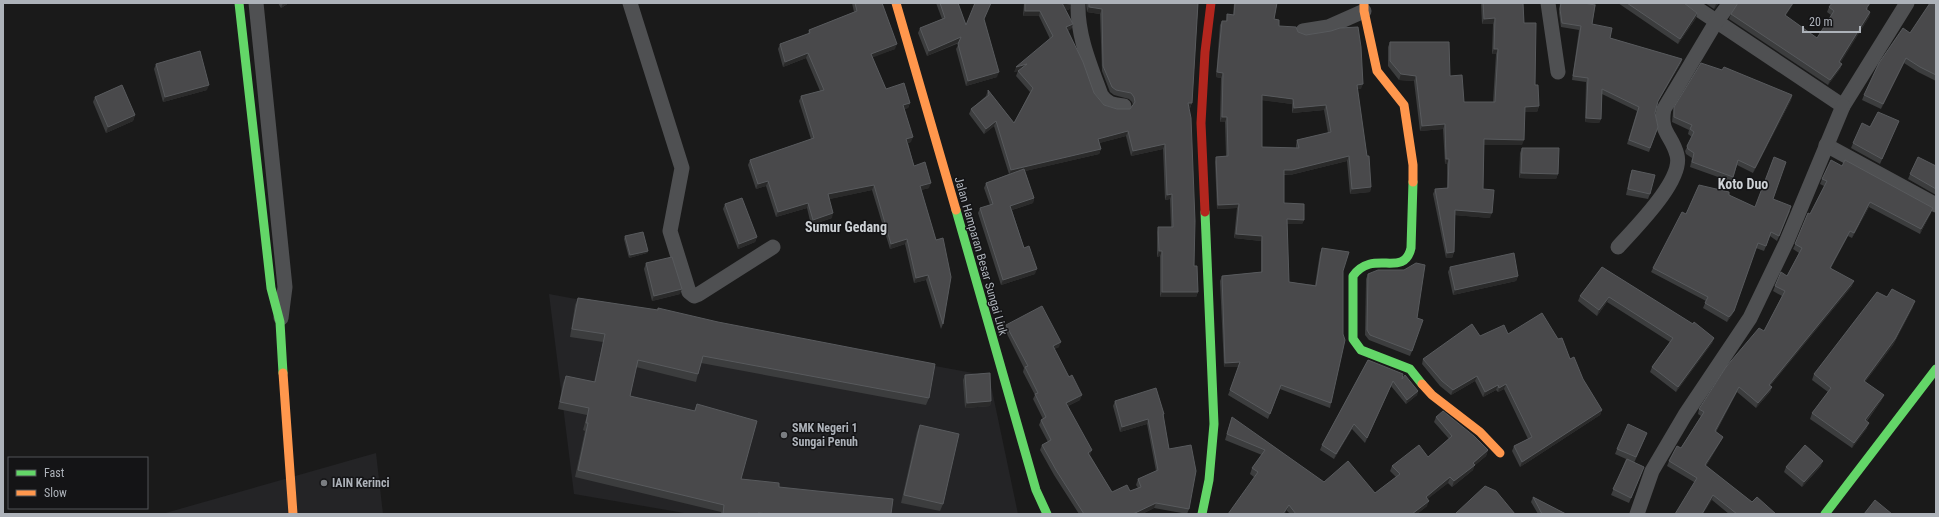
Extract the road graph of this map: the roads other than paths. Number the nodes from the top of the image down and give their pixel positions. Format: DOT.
graph roads {
  1 [pos="239,3"];
  2 [pos="256,3"];
  3 [pos="630,3"];
  4 [pos="896,3"];
  5 [pos="1078,3"];
  6 [pos="1211,3"];
  7 [pos="1548,3"];
  8 [pos="1689,3"];
  9 [pos="1730,3"];
  10 [pos="1908,3"];
  11 [pos="1364,7"];
  12 [pos="1716,22"];
  13 [pos="1303,31"];
  14 [pos="1558,72"];
  15 [pos="1124,106"];
  16 [pos="1843,106"];
  17 [pos="1826,145"];
  18 [pos="1936,204"];
  19 [pos="1618,247"];
  20 [pos="773,248"];
  21 [pos="280,322"];
  22 [pos="1936,369"];
  23 [pos="1500,453"];
  24 [pos="292,514"];
  25 [pos="1047,514"];
  26 [pos="1202,514"];
  27 [pos="1638,514"];
  28 [pos="1825,514"];
  1 -- 21 [label="street"];
  2 -- 21 [label="street"];
  3 -- 20 [label="street"];
  4 -- 25 [label="street, Jalan Hamparan Besar Sungai Liuk"];
  5 -- 15 [label="street"];
  6 -- 26 [label="street"];
  7 -- 14 [label="street"];
  8 -- 12 [label="street"];
  9 -- 12 [label="street"];
  10 -- 16 [label="street"];
  11 -- 13 [label="street"];
  11 -- 23 [label="street"];
  12 -- 16 [label="street"];
  12 -- 19 [label="street"];
  16 -- 17 [label="street"];
  17 -- 18 [label="street"];
  17 -- 27 [label="street"];
  21 -- 24 [label="street"];
  22 -- 28 [label="street"];
}
